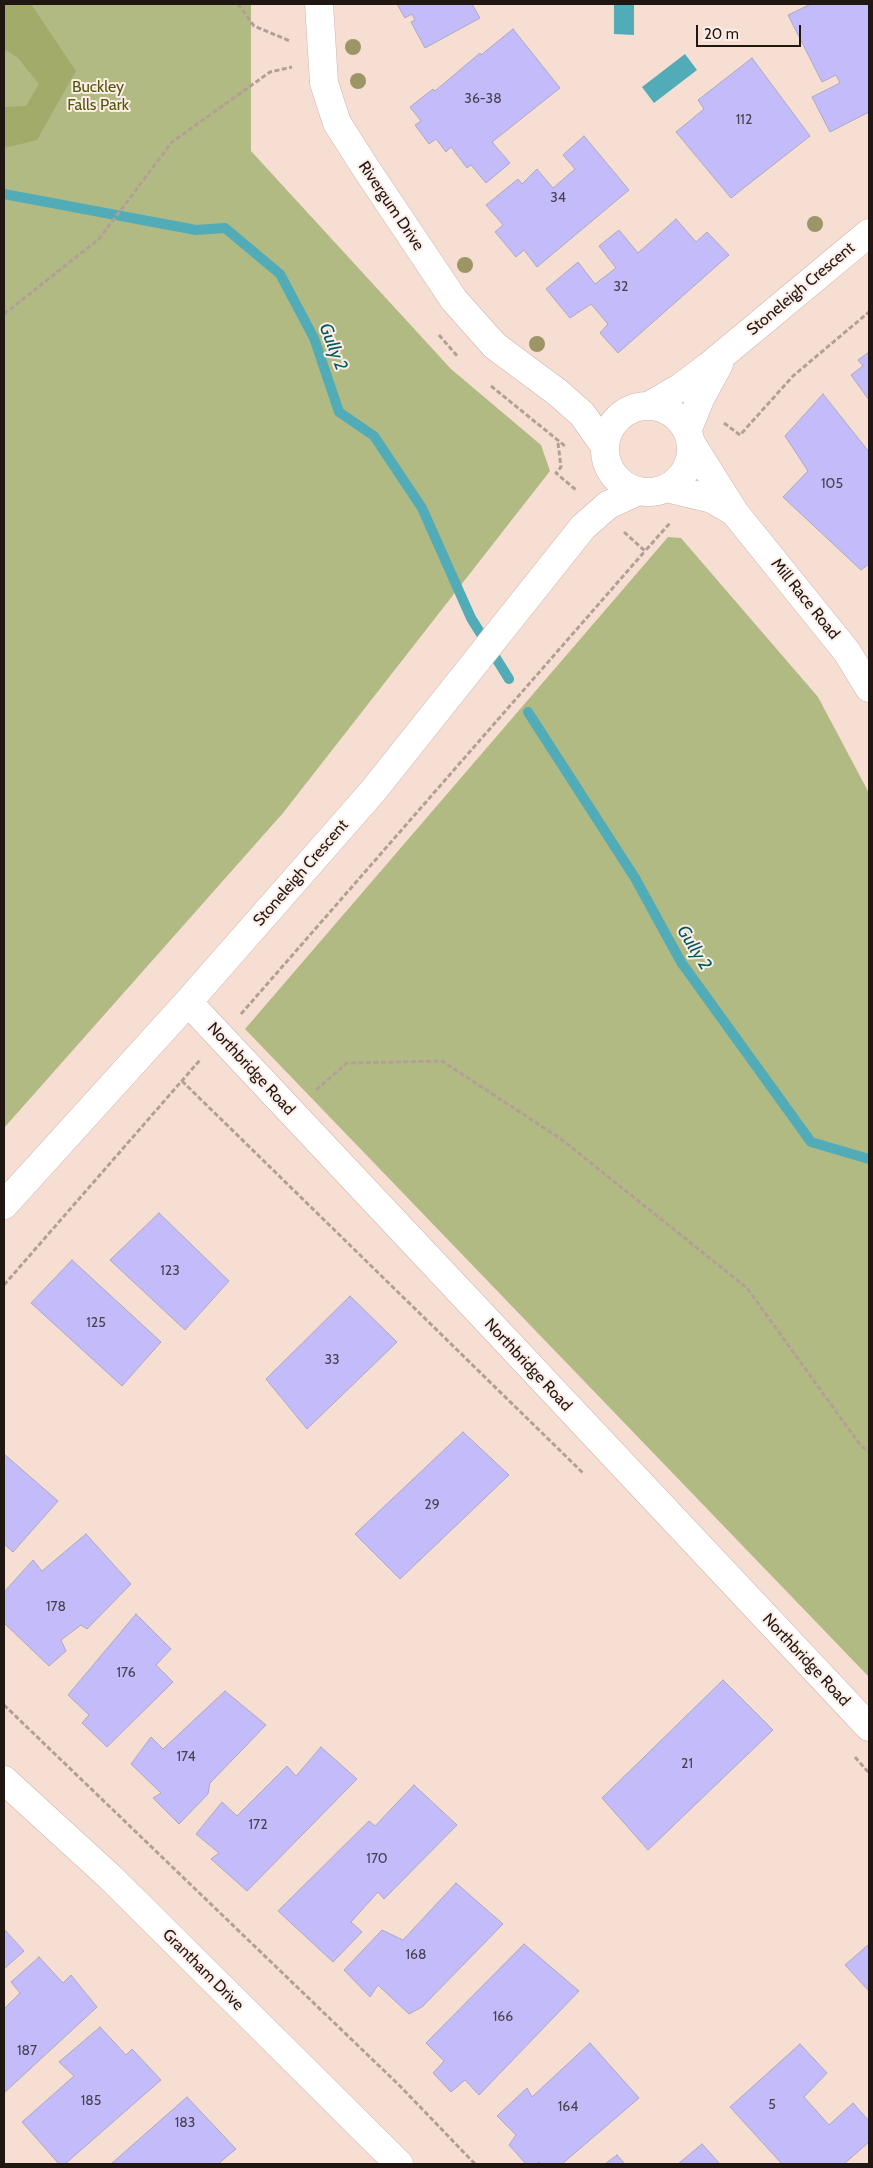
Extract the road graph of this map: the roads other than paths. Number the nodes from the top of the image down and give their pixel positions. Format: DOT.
graph roads {
  1 [pos="319,4"];
  2 [pos="869,233"];
  3 [pos="734,346"];
  4 [pos="532,374"];
  5 [pos="637,409"];
  6 [pos="689,437"];
  7 [pos="605,451"];
  8 [pos="666,488"];
  9 [pos="638,491"];
  10 [pos="735,513"];
  11 [pos="583,528"];
  12 [pos="869,688"];
  13 [pos="188,1002"];
  14 [pos="4,1205"];
  15 [pos="869,1727"];
  16 [pos="4,1780"];
  17 [pos="399,2164"];
  1 -- 4 [label="street, Rivergum Drive"];
  2 -- 3 [label="street, Stoneleigh Crescent"];
  3 -- 5 [label="street, Stoneleigh Crescent"];
  3 -- 6 [label="street, Stoneleigh Crescent"];
  4 -- 5 [label="street, Rivergum Drive"];
  4 -- 7 [label="street, Rivergum Drive"];
  5 -- 6 [label="street"];
  5 -- 7 [label="street, Stoneleigh Crescent"];
  6 -- 8 [label="street, Stoneleigh Crescent"];
  6 -- 10 [label="street, Mill Race Road"];
  7 -- 9 [label="street"];
  7 -- 11 [label="street, Stoneleigh Crescent"];
  8 -- 9 [label="street, Stoneleigh Crescent"];
  8 -- 10 [label="street, Mill Race Road"];
  9 -- 11 [label="street, Stoneleigh Crescent"];
  10 -- 12 [label="street, Mill Race Road"];
  11 -- 13 [label="street, Stoneleigh Crescent"];
  13 -- 14 [label="street, Stoneleigh Crescent"];
  13 -- 15 [label="street, Northbridge Road"];
  16 -- 17 [label="street, Grantham Drive"];
}
